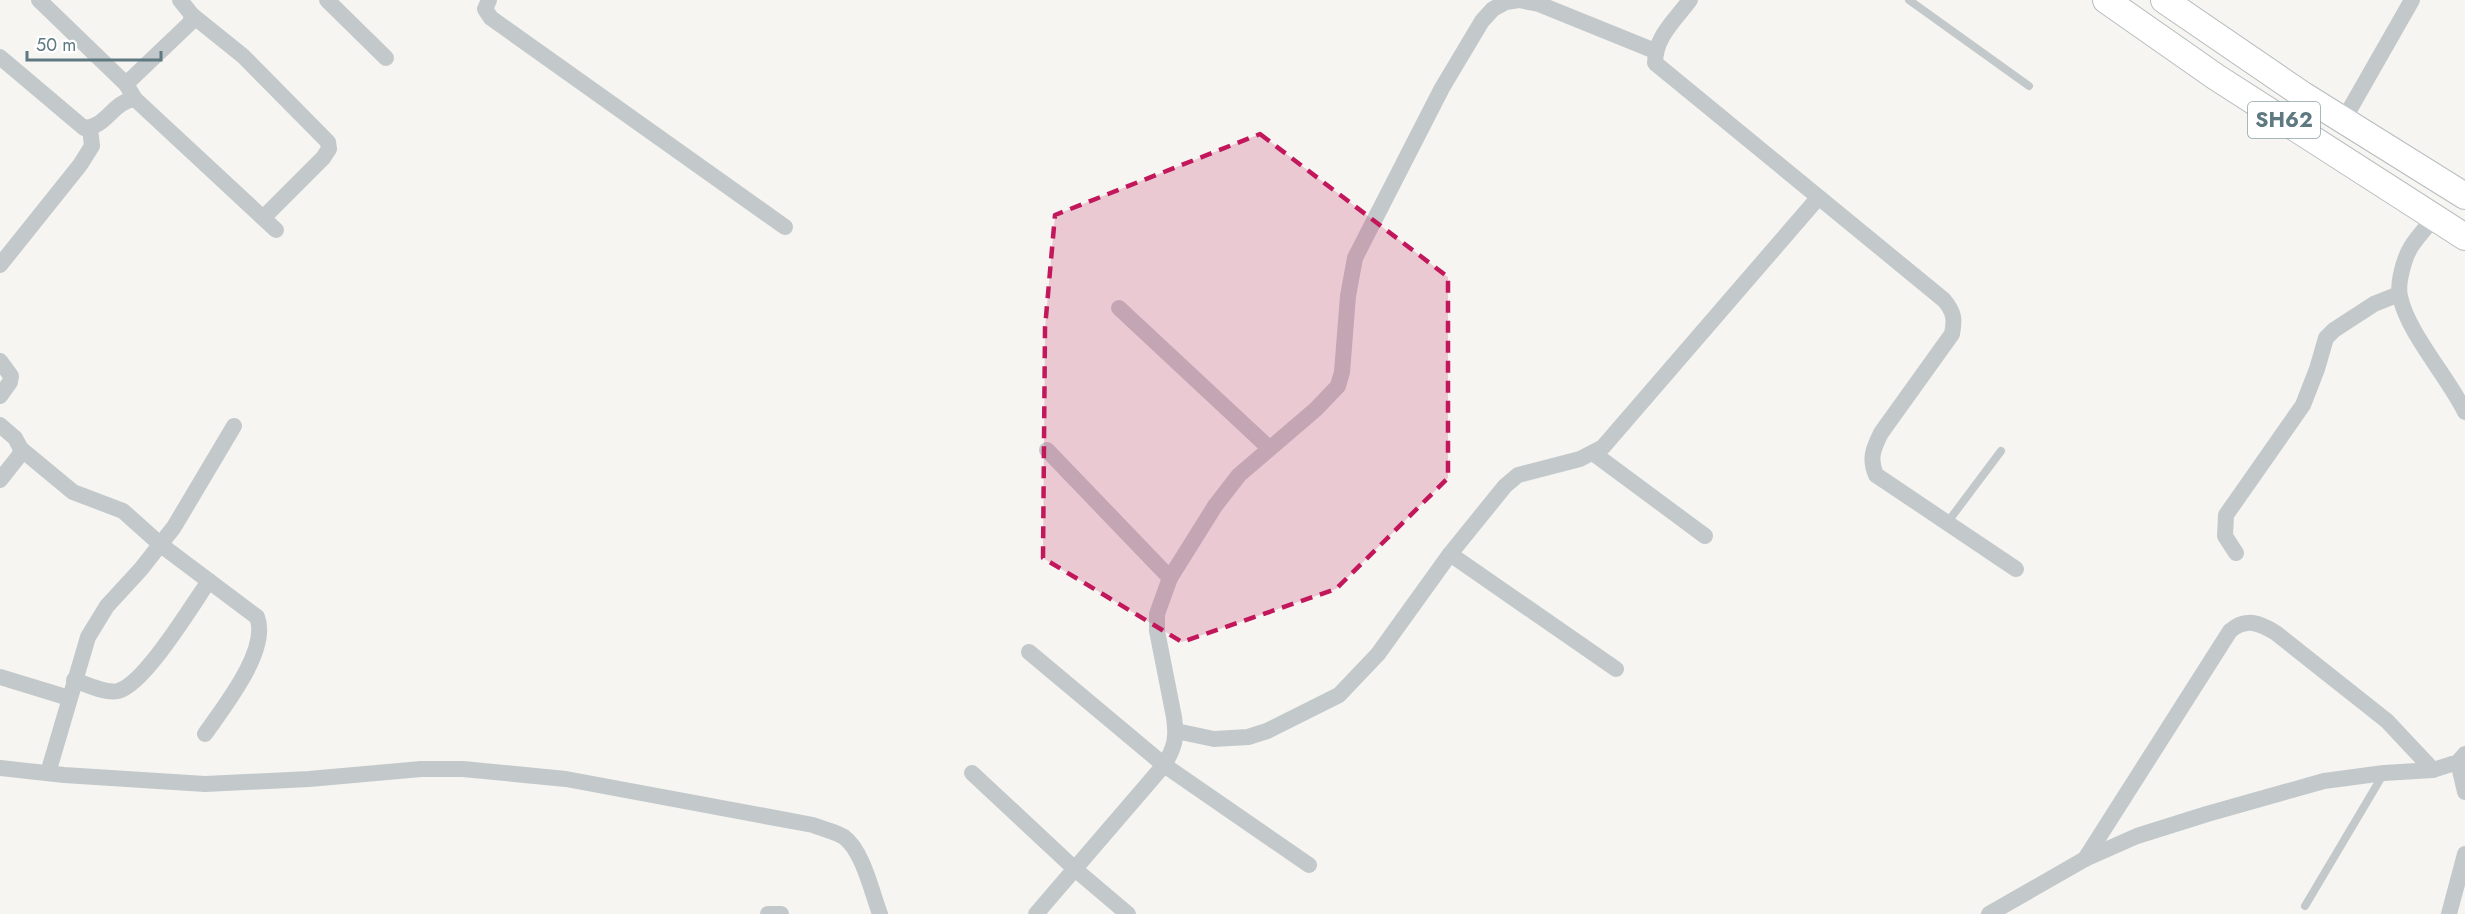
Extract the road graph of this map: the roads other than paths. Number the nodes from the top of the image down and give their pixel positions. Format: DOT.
graph roads {
  1 [pos="39,0"];
  2 [pos="180,0"];
  3 [pos="327,0"];
  4 [pos="489,0"];
  5 [pos="1690,0"];
  6 [pos="1909,0"];
  7 [pos="2106,0"];
  8 [pos="2164,0"];
  9 [pos="2412,0"];
  10 [pos="1537,2"];
  11 [pos="192,15"];
  12 [pos="1655,51"];
  13 [pos="0,57"];
  14 [pos="386,58"];
  15 [pos="126,84"];
  16 [pos="2029,86"];
  17 [pos="135,99"];
  18 [pos="2343,121"];
  19 [pos="90,128"];
  20 [pos="2465,196"];
  21 [pos="1818,198"];
  22 [pos="264,217"];
  23 [pos="2434,218"];
  24 [pos="785,226"];
  25 [pos="276,230"];
  26 [pos="2465,237"];
  27 [pos="0,265"];
  28 [pos="2399,294"];
  29 [pos="1119,308"];
  30 [pos="0,361"];
  31 [pos="0,396"];
  32 [pos="2465,412"];
  33 [pos="0,425"];
  34 [pos="234,426"];
  35 [pos="1269,448"];
  36 [pos="21,449"];
  37 [pos="1047,450"];
  38 [pos="2001,451"];
  39 [pos="1593,453"];
  40 [pos="0,480"];
  41 [pos="1947,524"];
  42 [pos="1705,536"];
  43 [pos="161,546"];
  44 [pos="2236,553"];
  45 [pos="1450,554"];
  46 [pos="2016,569"];
  47 [pos="1170,578"];
  48 [pos="209,581"];
  49 [pos="1029,652"];
  50 [pos="1616,669"];
  51 [pos="0,677"];
  52 [pos="74,680"];
  53 [pos="69,698"];
  54 [pos="1176,731"];
  55 [pos="205,734"];
  56 [pos="2462,758"];
  57 [pos="1164,765"];
  58 [pos="0,768"];
  59 [pos="2433,770"];
  60 [pos="2384,772"];
  61 [pos="48,773"];
  62 [pos="972,773"];
  63 [pos="2465,792"];
  64 [pos="2465,854"];
  65 [pos="2085,859"];
  66 [pos="1309,865"];
  67 [pos="1076,870"];
  68 [pos="2305,906"];
  69 [pos="768,914"];
  70 [pos="781,914"];
  71 [pos="880,914"];
  72 [pos="1036,914"];
  73 [pos="1128,914"];
  74 [pos="1989,914"];
  75 [pos="2448,914"];
  1 -- 15 [label="street"];
  2 -- 11 [label="street"];
  3 -- 14 [label="street"];
  4 -- 24 [label="street"];
  5 -- 12 [label="street"];
  6 -- 16 [label="lane"];
  7 -- 23 [label="main road, SH62"];
  8 -- 18 [label="main road, SH62"];
  9 -- 18 [label="street"];
  10 -- 12 [label="street"];
  10 -- 35 [label="street"];
  11 -- 15 [label="street"];
  11 -- 22 [label="street"];
  12 -- 21 [label="street"];
  13 -- 19 [label="street"];
  15 -- 17 [label="street"];
  17 -- 19 [label="street"];
  17 -- 22 [label="street"];
  18 -- 20 [label="main road, SH62"];
  19 -- 27 [label="street"];
  21 -- 39 [label="street"];
  21 -- 41 [label="street"];
  22 -- 25 [label="street"];
  23 -- 26 [label="main road, SH62"];
  23 -- 28 [label="street"];
  28 -- 32 [label="street"];
  28 -- 44 [label="street"];
  29 -- 35 [label="street"];
  30 -- 31 [label="street"];
  33 -- 36 [label="street"];
  34 -- 43 [label="street"];
  35 -- 47 [label="street"];
  36 -- 40 [label="street"];
  36 -- 43 [label="street"];
  37 -- 47 [label="street"];
  38 -- 41 [label="lane"];
  39 -- 42 [label="street"];
  39 -- 45 [label="street"];
  41 -- 46 [label="street"];
  43 -- 48 [label="street"];
  43 -- 52 [label="street"];
  45 -- 50 [label="street"];
  45 -- 54 [label="street"];
  47 -- 54 [label="street"];
  48 -- 52 [label="street"];
  48 -- 55 [label="street"];
  49 -- 57 [label="street"];
  51 -- 53 [label="street"];
  52 -- 53 [label="street"];
  53 -- 61 [label="street"];
  54 -- 57 [label="street"];
  56 -- 59 [label="street"];
  56 -- 63 [label="street"];
  57 -- 66 [label="street"];
  57 -- 67 [label="street"];
  58 -- 61 [label="street"];
  59 -- 60 [label="street"];
  59 -- 65 [label="street"];
  60 -- 65 [label="street"];
  60 -- 68 [label="lane"];
  61 -- 71 [label="street"];
  62 -- 67 [label="street"];
  64 -- 75 [label="street"];
  65 -- 74 [label="street"];
  67 -- 72 [label="street"];
  67 -- 73 [label="street"];
  69 -- 70 [label="street"];
}
